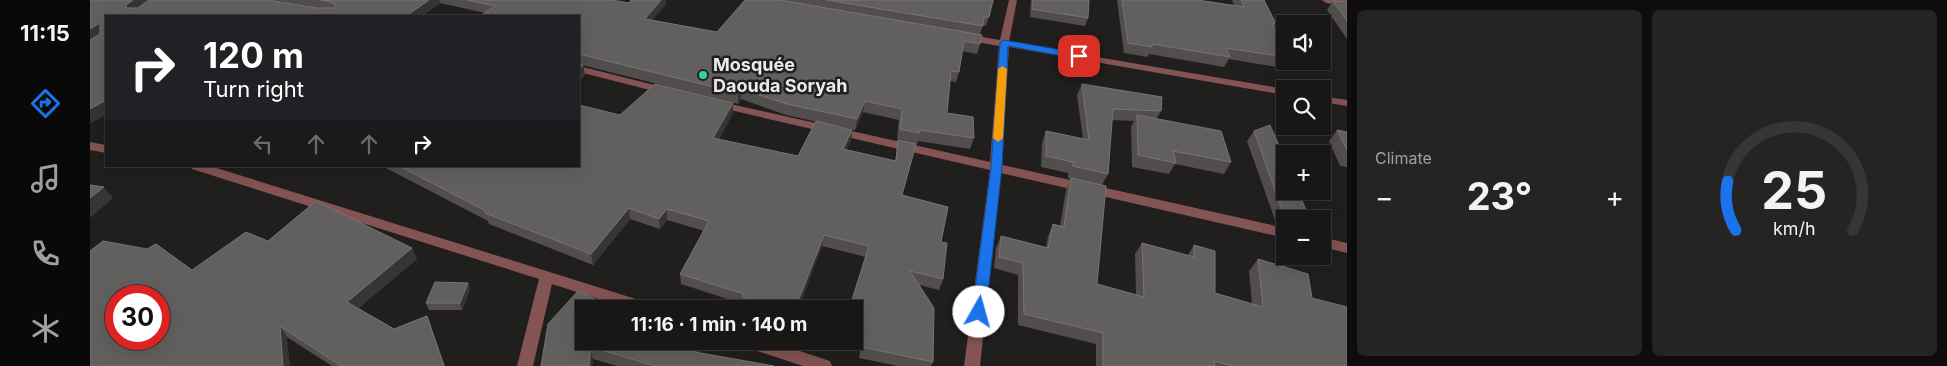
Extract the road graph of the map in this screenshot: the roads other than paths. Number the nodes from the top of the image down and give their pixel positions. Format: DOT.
graph roads {
  1 [pos="1013,0"];
  2 [pos="1326,0"];
  3 [pos="1347,3"];
  4 [pos="955,35"];
  5 [pos="1004,43"];
  6 [pos="580,68"];
  7 [pos="1276,90"];
  8 [pos="678,95"];
  9 [pos="1331,100"];
  10 [pos="707,102"];
  11 [pos="1347,103"];
  12 [pos="90,146"];
  13 [pos="105,149"];
  14 [pos="199,167"];
  15 [pos="996,167"];
  16 [pos="1276,232"];
  17 [pos="1331,244"];
  18 [pos="1347,248"];
  19 [pos="547,275"];
  20 [pos="623,300"];
  21 [pos="775,350"];
  22 [pos="525,366"];
  23 [pos="824,366"];
  24 [pos="972,366"];
  1 -- 5 [label="street"];
  2 -- 3 [label="street"];
  4 -- 5 [label="street"];
  5 -- 7 [label="street"];
  5 -- 15 [label="street"];
  6 -- 8 [label="street"];
  9 -- 11 [label="street"];
  10 -- 15 [label="street"];
  12 -- 13 [label="street"];
  14 -- 19 [label="street"];
  15 -- 16 [label="street"];
  15 -- 24 [label="street"];
  17 -- 18 [label="street"];
  19 -- 20 [label="street"];
  19 -- 22 [label="street"];
  21 -- 23 [label="street"];
}
